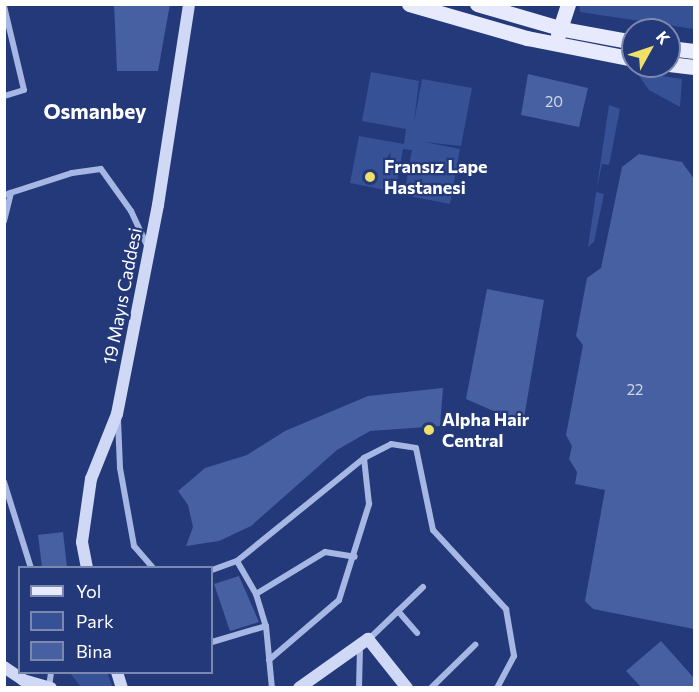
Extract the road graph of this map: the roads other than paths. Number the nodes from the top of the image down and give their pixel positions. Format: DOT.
graph roads {
  1 [pos="189,4"];
  2 [pos="197,4"];
  3 [pos="409,4"];
  4 [pos="477,4"];
  5 [pos="568,4"];
  6 [pos="4,6"];
  7 [pos="187,26"];
  8 [pos="563,29"];
  9 [pos="527,38"];
  10 [pos="621,40"];
  11 [pos="621,57"];
  12 [pos="4,96"];
  13 [pos="8,194"];
  14 [pos="4,220"];
  15 [pos="150,251"];
  16 [pos="117,414"];
  17 [pos="364,458"];
  18 [pos="4,482"];
  19 [pos="355,557"];
  20 [pos="237,561"];
  21 [pos="32,566"];
  22 [pos="87,566"];
  23 [pos="152,566"];
  24 [pos="213,570"];
  25 [pos="423,587"];
  26 [pos="256,594"];
  27 [pos="398,611"];
  28 [pos="266,626"];
  29 [pos="417,633"];
  30 [pos="213,642"];
  31 [pos="364,643"];
  32 [pos="475,645"];
  33 [pos="4,658"];
  34 [pos="269,660"];
  35 [pos="4,667"];
  36 [pos="18,668"];
  37 [pos="27,680"];
  38 [pos="50,687"];
  39 [pos="272,687"];
  40 [pos="299,687"];
  41 [pos="359,687"];
  42 [pos="407,687"];
  43 [pos="431,687"];
  44 [pos="497,687"];
  1 -- 7 [label="main road, 19 Mayıs Caddesi"];
  2 -- 7 [label="main road, 19 Mayıs Caddesi"];
  3 -- 9 [label="main road"];
  4 -- 8 [label="main road"];
  5 -- 8 [label="main road"];
  6 -- 12 [label="street"];
  7 -- 15 [label="main road, 19 Mayıs Caddesi"];
  8 -- 9 [label="main road"];
  8 -- 10 [label="main road"];
  9 -- 11 [label="main road"];
  13 -- 14 [label="street"];
  13 -- 15 [label="street"];
  15 -- 16 [label="main road, 19 Mayıs Caddesi"];
  16 -- 22 [label="main road, 19 Mayıs Caddesi"];
  16 -- 23 [label="street"];
  17 -- 19 [label="street"];
  17 -- 20 [label="street"];
  17 -- 44 [label="street"];
  18 -- 21 [label="street"];
  19 -- 26 [label="street"];
  19 -- 34 [label="street"];
  20 -- 24 [label="street"];
  20 -- 26 [label="street"];
  25 -- 27 [label="street"];
  26 -- 28 [label="street"];
  27 -- 29 [label="street"];
  27 -- 31 [label="street"];
  28 -- 30 [label="street"];
  28 -- 34 [label="street"];
  31 -- 40 [label="main road"];
  31 -- 41 [label="street"];
  31 -- 42 [label="main road"];
  32 -- 43 [label="street"];
  33 -- 36 [label="main road"];
  34 -- 39 [label="street"];
  35 -- 37 [label="main road"];
  37 -- 38 [label="main road"];
}
